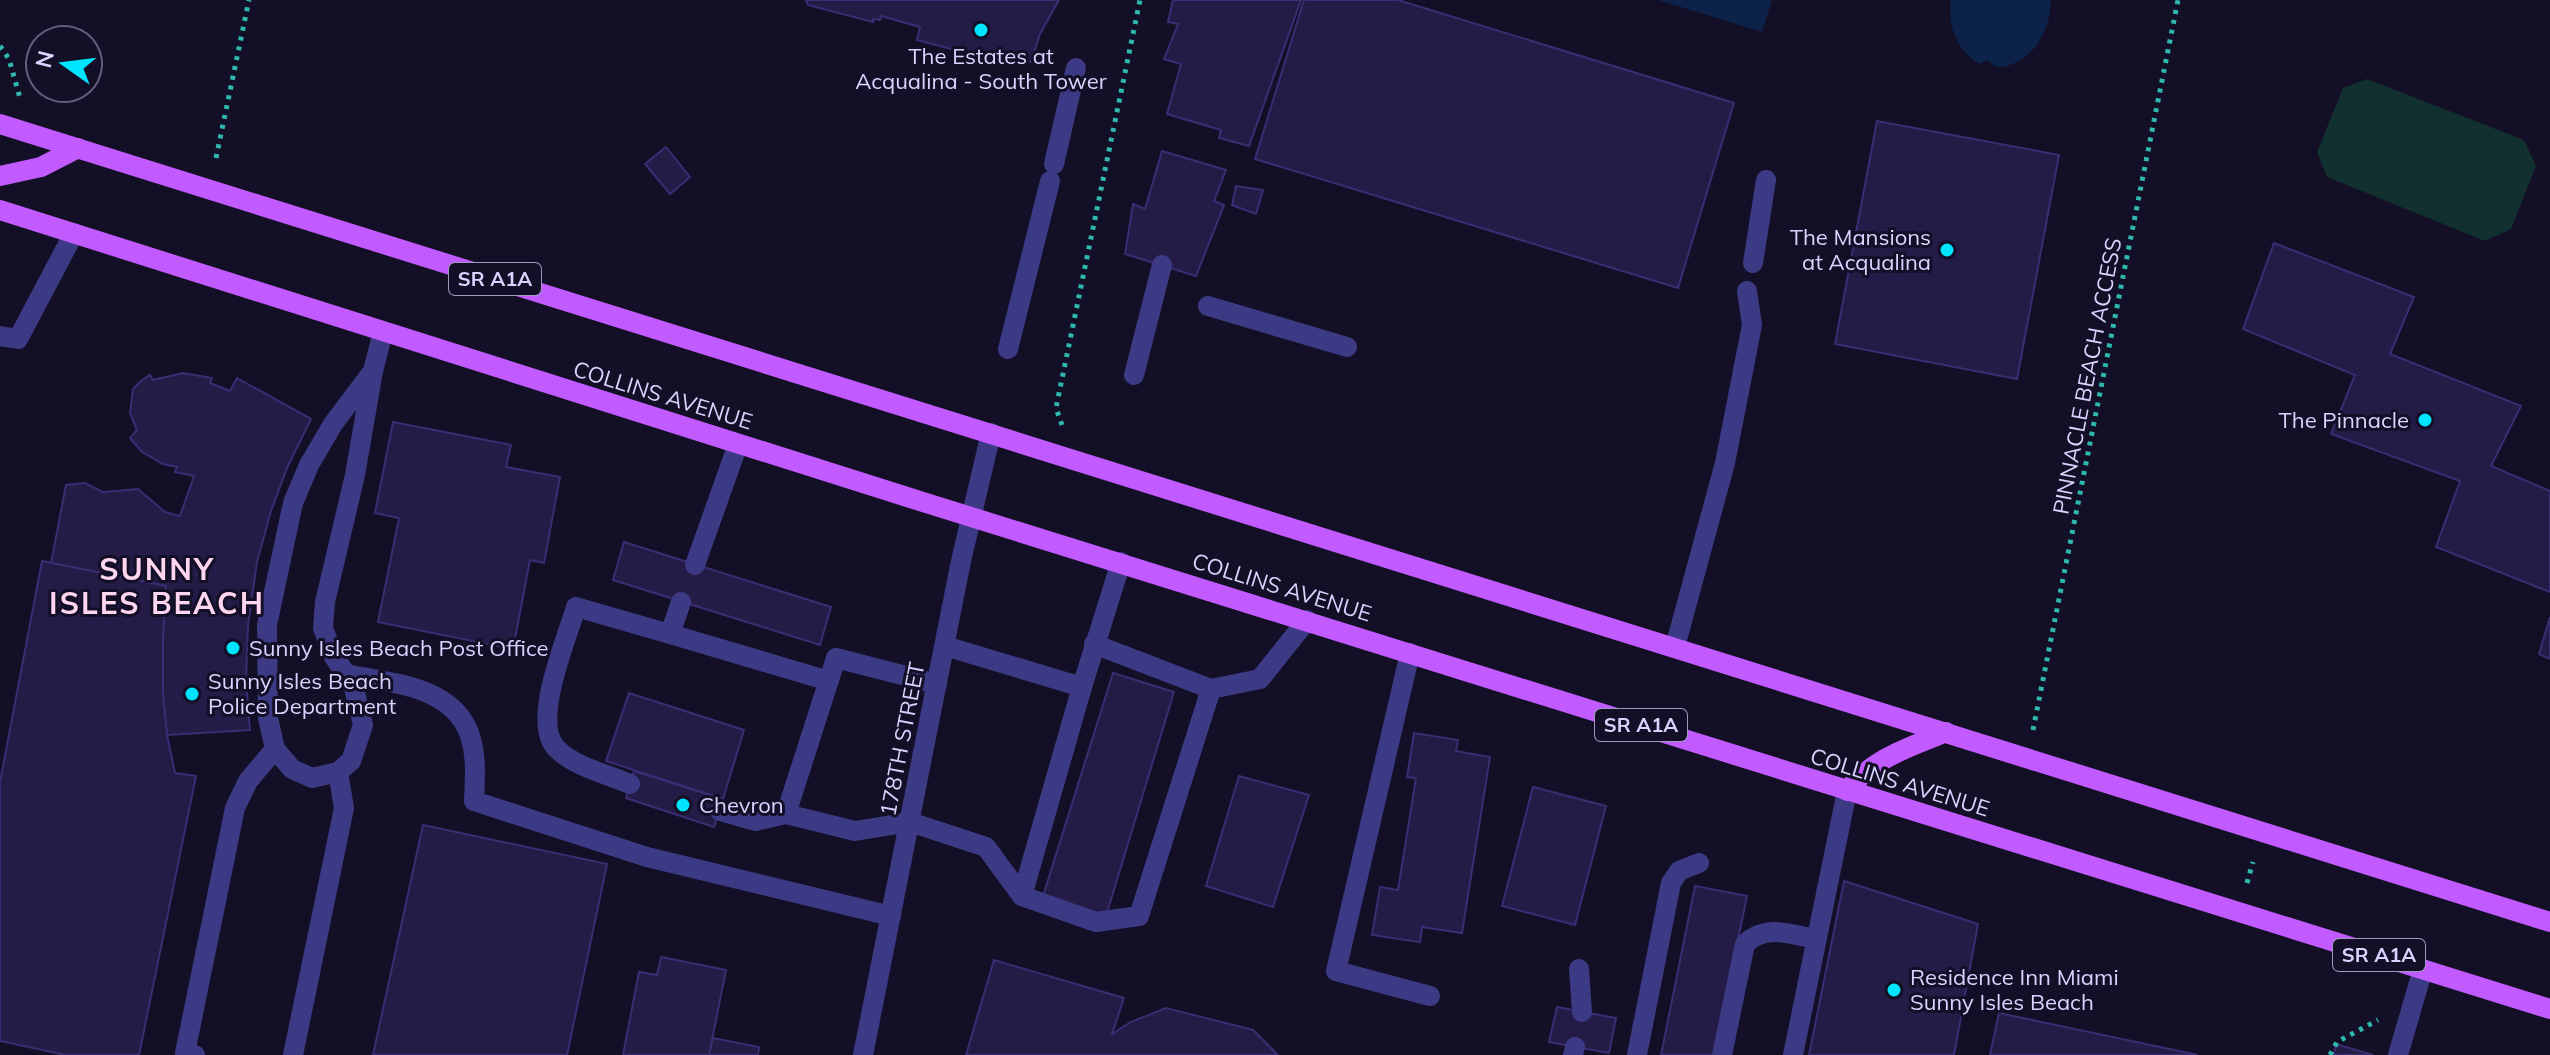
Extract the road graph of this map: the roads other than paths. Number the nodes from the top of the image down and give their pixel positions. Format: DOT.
graph roads {
  1 [pos="1076,68"];
  2 [pos="0,124"];
  3 [pos="78,148"];
  4 [pos="0,176"];
  5 [pos="1766,180"];
  6 [pos="0,210"];
  7 [pos="74,233"];
  8 [pos="1753,263"];
  9 [pos="1162,265"];
  10 [pos="1747,291"];
  11 [pos="1208,306"];
  12 [pos="383,332"];
  13 [pos="0,336"];
  14 [pos="1347,347"];
  15 [pos="1008,349"];
  16 [pos="373,371"];
  17 [pos="1134,375"];
  18 [pos="991,433"];
  19 [pos="738,444"];
  20 [pos="971,516"];
  21 [pos="1121,562"];
  22 [pos="695,565"];
  23 [pos="681,602"];
  24 [pos="1307,620"];
  25 [pos="670,634"];
  26 [pos="1094,644"];
  27 [pos="945,646"];
  28 [pos="1675,647"];
  29 [pos="1410,653"];
  30 [pos="346,674"];
  31 [pos="829,681"];
  32 [pos="937,684"];
  33 [pos="1082,687"];
  34 [pos="1211,689"];
  35 [pos="1946,732"];
  36 [pos="275,749"];
  37 [pos="338,772"];
  38 [pos="630,784"];
  39 [pos="1847,791"];
  40 [pos="720,811"];
  41 [pos="786,814"];
  42 [pos="910,822"];
  43 [pos="1699,863"];
  44 [pos="1022,896"];
  45 [pos="891,916"];
  46 [pos="2550,922"];
  47 [pos="1816,939"];
  48 [pos="1579,969"];
  49 [pos="2423,969"];
  50 [pos="1430,996"];
  51 [pos="2550,1009"];
  52 [pos="1582,1012"];
  53 [pos="195,1055"];
  54 [pos="293,1055"];
  55 [pos="863,1055"];
  56 [pos="1637,1055"];
  57 [pos="1722,1055"];
  58 [pos="1793,1055"];
  59 [pos="2398,1055"];
  1 -- 15 [label="street"];
  2 -- 3 [label="main road, SR A1A"];
  3 -- 4 [label="main road"];
  3 -- 18 [label="main road, SR A1A"];
  5 -- 8 [label="street"];
  6 -- 7 [label="main road, COLLINS AVENUE / SR A1A"];
  7 -- 12 [label="main road, COLLINS AVENUE / SR A1A"];
  7 -- 13 [label="street"];
  9 -- 17 [label="street"];
  10 -- 28 [label="street"];
  11 -- 14 [label="street"];
  12 -- 16 [label="street"];
  12 -- 19 [label="main road, COLLINS AVENUE / SR A1A"];
  16 -- 30 [label="street"];
  16 -- 36 [label="street"];
  18 -- 20 [label="street, 178TH STREET"];
  18 -- 28 [label="main road, SR A1A"];
  19 -- 20 [label="main road, COLLINS AVENUE / SR A1A"];
  19 -- 22 [label="street"];
  20 -- 21 [label="main road, COLLINS AVENUE / SR A1A"];
  20 -- 27 [label="street, 178TH STREET"];
  21 -- 24 [label="main road, COLLINS AVENUE / SR A1A"];
  21 -- 26 [label="street"];
  23 -- 25 [label="street"];
  24 -- 29 [label="main road, COLLINS AVENUE / SR A1A"];
  24 -- 34 [label="street"];
  25 -- 31 [label="street"];
  25 -- 38 [label="street"];
  26 -- 33 [label="street"];
  26 -- 34 [label="street"];
  27 -- 32 [label="street, 178TH STREET"];
  27 -- 33 [label="street"];
  28 -- 35 [label="main road, SR A1A"];
  29 -- 39 [label="main road, COLLINS AVENUE / SR A1A"];
  29 -- 50 [label="street"];
  30 -- 37 [label="street"];
  30 -- 45 [label="street"];
  31 -- 32 [label="street"];
  31 -- 41 [label="street"];
  32 -- 42 [label="street, 178TH STREET"];
  33 -- 44 [label="street"];
  34 -- 44 [label="street"];
  35 -- 39 [label="main road"];
  35 -- 46 [label="main road, SR A1A"];
  36 -- 37 [label="street"];
  36 -- 53 [label="street"];
  37 -- 54 [label="street"];
  39 -- 47 [label="street"];
  39 -- 49 [label="main road, COLLINS AVENUE / SR A1A"];
  40 -- 41 [label="street"];
  41 -- 42 [label="street"];
  42 -- 44 [label="street"];
  42 -- 45 [label="street, 178TH STREET"];
  43 -- 56 [label="street"];
  45 -- 55 [label="street, 178TH STREET"];
  47 -- 57 [label="street"];
  47 -- 58 [label="street"];
  48 -- 52 [label="street"];
  49 -- 51 [label="main road, COLLINS AVENUE / SR A1A"];
  49 -- 59 [label="street"];
}
